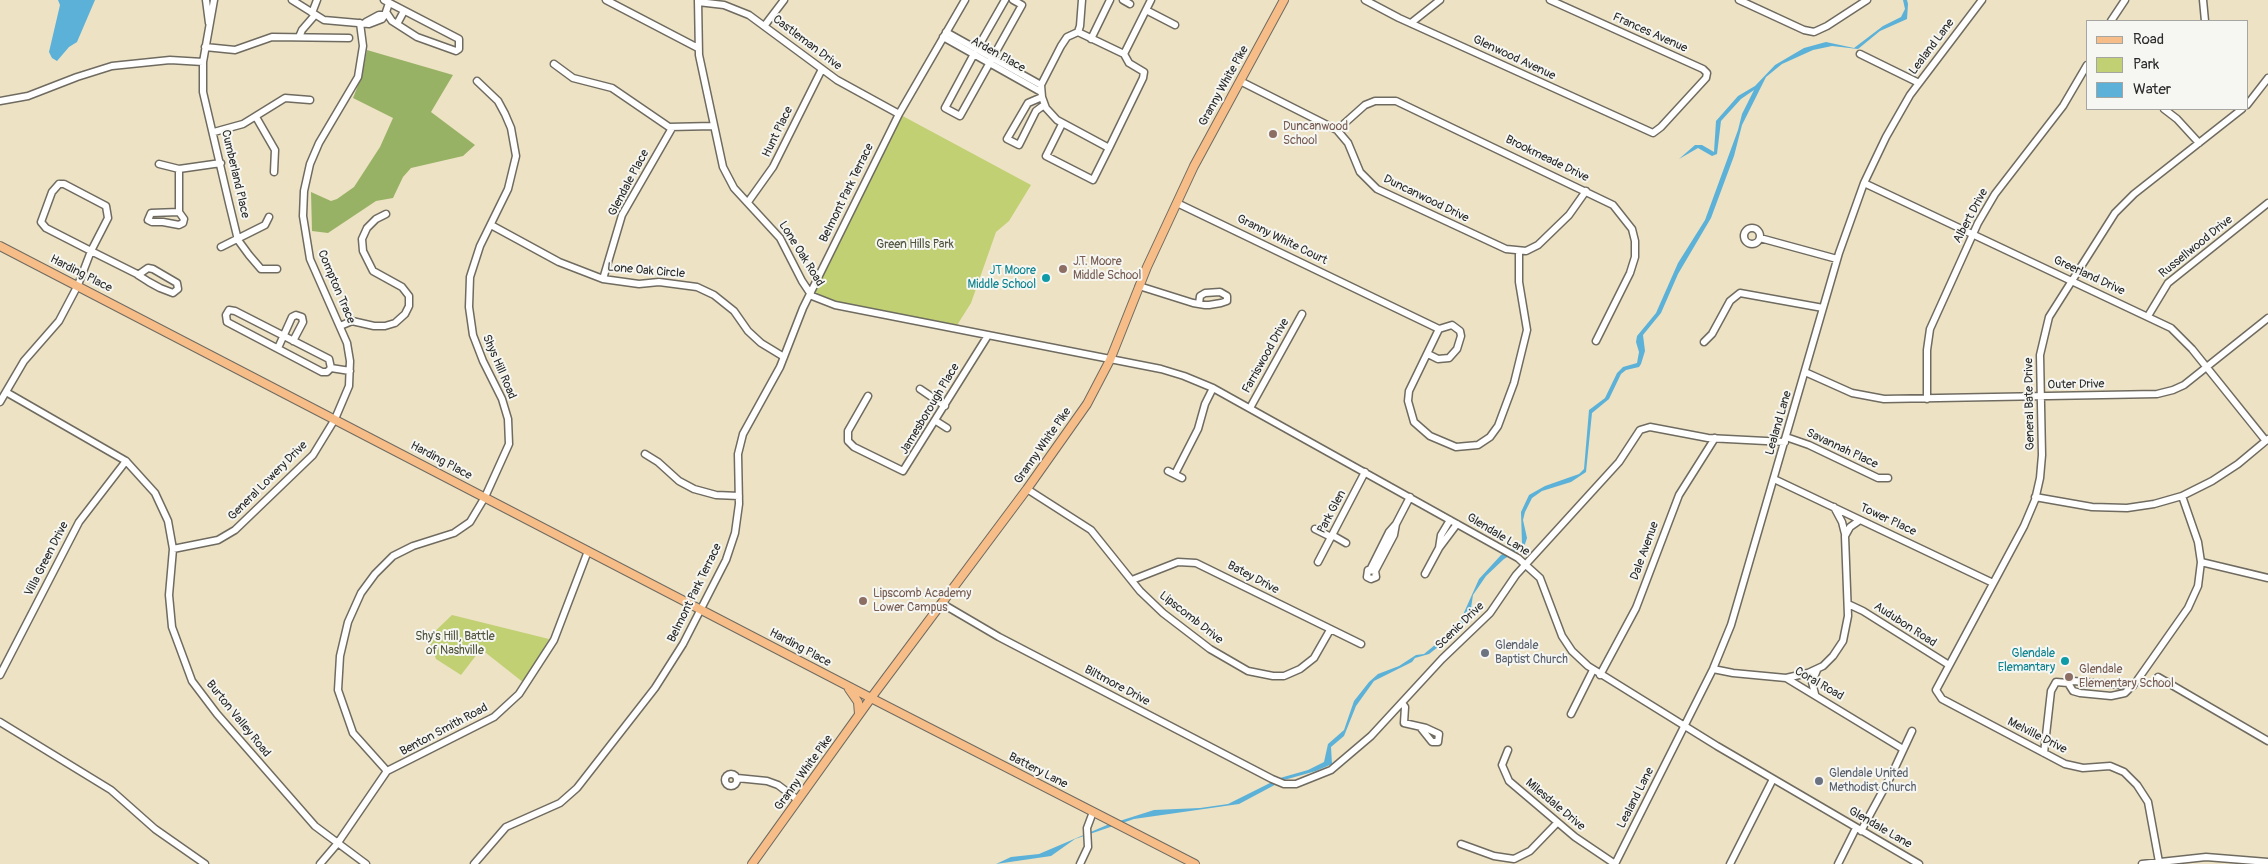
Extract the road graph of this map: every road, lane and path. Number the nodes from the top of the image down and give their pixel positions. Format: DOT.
graph roads {
  1 [pos="206,0"];
  2 [pos="214,0"];
  3 [pos="292,0"];
  4 [pos="318,0"];
  5 [pos="606,0"];
  6 [pos="784,0"];
  7 [pos="965,0"];
  8 [pos="1005,0"];
  9 [pos="1013,0"];
  10 [pos="1082,0"];
  11 [pos="1110,0"];
  12 [pos="1123,0"];
  13 [pos="1151,0"];
  14 [pos="1284,0"];
  15 [pos="1365,0"];
  16 [pos="1440,0"];
  17 [pos="1550,0"];
  18 [pos="1739,0"];
  19 [pos="1868,0"];
  20 [pos="2125,0"];
  21 [pos="2203,0"];
  22 [pos="698,1"];
  23 [pos="1982,1"];
  24 [pos="386,2"];
  25 [pos="1130,4"];
  26 [pos="1146,10"];
  27 [pos="404,11"];
  28 [pos="313,14"];
  29 [pos="385,16"];
  30 [pos="2112,20"];
  31 [pos="2205,20"];
  32 [pos="1411,22"];
  33 [pos="209,23"];
  34 [pos="363,23"];
  35 [pos="397,24"];
  36 [pos="764,25"];
  37 [pos="1175,25"];
  38 [pos="1078,32"];
  39 [pos="945,34"];
  40 [pos="299,37"];
  41 [pos="349,38"];
  42 [pos="1091,38"];
  43 [pos="205,47"];
  44 [pos="698,48"];
  45 [pos="976,52"];
  46 [pos="1124,54"];
  47 [pos="1860,54"];
  48 [pos="991,60"];
  49 [pos="203,62"];
  50 [pos="554,64"];
  51 [pos="2086,68"];
  52 [pos="822,69"];
  53 [pos="2268,78"];
  54 [pos="477,81"];
  55 [pos="1240,81"];
  56 [pos="1919,83"];
  57 [pos="1041,91"];
  58 [pos="310,100"];
  59 [pos="0,101"];
  60 [pos="2248,103"];
  61 [pos="1044,105"];
  62 [pos="2166,110"];
  63 [pos="2241,110"];
  64 [pos="899,114"];
  65 [pos="256,117"];
  66 [pos="1062,124"];
  67 [pos="713,126"];
  68 [pos="672,128"];
  69 [pos="1337,130"];
  70 [pos="214,132"];
  71 [pos="1655,132"];
  72 [pos="2199,143"];
  73 [pos="1109,148"];
  74 [pos="221,163"];
  75 [pos="159,164"];
  76 [pos="179,169"];
  77 [pos="274,172"];
  78 [pos="1864,183"];
  79 [pos="1586,191"];
  80 [pos="748,202"];
  81 [pos="1177,203"];
  82 [pos="2268,203"];
  83 [pos="179,212"];
  84 [pos="386,214"];
  85 [pos="269,217"];
  86 [pos="491,225"];
  87 [pos="1973,234"];
  88 [pos="1760,238"];
  89 [pos="238,240"];
  90 [pos="0,246"];
  91 [pos="221,247"];
  92 [pos="1519,251"];
  93 [pos="91,252"];
  94 [pos="1837,259"];
  95 [pos="277,269"];
  96 [pos="138,274"];
  97 [pos="603,279"];
  98 [pos="2072,280"];
  99 [pos="78,285"];
  100 [pos="1139,286"];
  101 [pos="810,294"];
  102 [pos="1199,304"];
  103 [pos="1823,308"];
  104 [pos="1302,314"];
  105 [pos="2148,316"];
  106 [pos="2268,318"];
  107 [pos="340,326"];
  108 [pos="1439,329"];
  109 [pos="283,336"];
  110 [pos="987,336"];
  111 [pos="293,341"];
  112 [pos="1596,341"];
  113 [pos="1704,342"];
  114 [pos="278,348"];
  115 [pos="1428,354"];
  116 [pos="784,357"];
  117 [pos="1110,360"];
  118 [pos="2206,367"];
  119 [pos="331,368"];
  120 [pos="350,371"];
  121 [pos="1805,372"];
  122 [pos="1213,388"];
  123 [pos="920,389"];
  124 [pos="6,392"];
  125 [pos="868,396"];
  126 [pos="2040,397"];
  127 [pos="1927,399"];
  128 [pos="0,402"];
  129 [pos="945,406"];
  130 [pos="1250,408"];
  131 [pos="335,419"];
  132 [pos="936,421"];
  133 [pos="947,428"];
  134 [pos="1715,438"];
  135 [pos="1785,440"];
  136 [pos="2267,440"];
  137 [pos="645,454"];
  138 [pos="126,461"];
  139 [pos="1168,471"];
  140 [pos="1365,472"];
  141 [pos="1175,474"];
  142 [pos="1182,478"];
  143 [pos="1888,478"];
  144 [pos="1774,479"];
  145 [pos="1027,489"];
  146 [pos="739,496"];
  147 [pos="2182,496"];
  148 [pos="1410,497"];
  149 [pos="2036,497"];
  150 [pos="485,498"];
  151 [pos="1833,506"];
  152 [pos="1450,520"];
  153 [pos="1860,520"];
  154 [pos="1457,524"];
  155 [pos="1315,529"];
  156 [pos="1332,536"];
  157 [pos="1845,536"];
  158 [pos="1346,543"];
  159 [pos="1439,548"];
  160 [pos="174,549"];
  161 [pos="588,551"];
  162 [pos="1318,562"];
  163 [pos="2201,562"];
  164 [pos="1527,564"];
  165 [pos="1372,571"];
  166 [pos="1425,574"];
  167 [pos="2268,578"];
  168 [pos="1132,580"];
  169 [pos="1992,583"];
  170 [pos="941,603"];
  171 [pos="1848,604"];
  172 [pos="700,610"];
  173 [pos="1330,630"];
  174 [pos="1361,644"];
  175 [pos="1949,665"];
  176 [pos="1713,669"];
  177 [pos="1817,670"];
  178 [pos="1596,672"];
  179 [pos="0,675"];
  180 [pos="2158,677"];
  181 [pos="1786,678"];
  182 [pos="2068,683"];
  183 [pos="846,685"];
  184 [pos="2133,686"];
  185 [pos="1815,694"];
  186 [pos="1937,694"];
  187 [pos="871,698"];
  188 [pos="1402,704"];
  189 [pos="859,714"];
  190 [pos="1571,714"];
  191 [pos="0,722"];
  192 [pos="1685,726"];
  193 [pos="1420,727"];
  194 [pos="1912,731"];
  195 [pos="2268,741"];
  196 [pos="1508,750"];
  197 [pos="1904,750"];
  198 [pos="2044,753"];
  199 [pos="387,772"];
  200 [pos="737,778"];
  201 [pos="1773,779"];
  202 [pos="1282,784"];
  203 [pos="798,800"];
  204 [pos="1093,812"];
  205 [pos="1557,823"];
  206 [pos="1859,830"];
  207 [pos="337,844"];
  208 [pos="1461,844"];
  209 [pos="2159,862"];
  210 [pos="2268,862"];
  211 [pos="1191,863"];
  212 [pos="205,864"];
  213 [pos="320,864"];
  214 [pos="366,864"];
  215 [pos="474,864"];
  216 [pos="752,864"];
  217 [pos="1080,864"];
  218 [pos="1615,864"];
  219 [pos="1730,864"];
  220 [pos="1838,864"];
  221 [pos="1920,864"];
  222 [pos="2142,864"];
  1 -- 33 [label="street"];
  2 -- 33 [label="street"];
  3 -- 28 [label="street"];
  4 -- 28 [label="street"];
  5 -- 44 [label="street"];
  6 -- 36 [label="street"];
  7 -- 39 [label="street, Belmont Park Terrace"];
  8 -- 45 [label="street"];
  9 -- 48 [label="street"];
  10 -- 38 [label="street"];
  11 -- 42 [label="street"];
  12 -- 25 [label="street"];
  13 -- 26 [label="street"];
  14 -- 55 [label="main road, Granny White Pike"];
  15 -- 32 [label="street, Glenwood Avenue"];
  16 -- 32 [label="street"];
  17 -- 71 [label="street, Frances Avenue"];
  18 -- 19 [label="street"];
  20 -- 30 [label="street"];
  21 -- 31 [label="street"];
  22 -- 36 [label="street, Castleman Drive"];
  22 -- 44 [label="street, Lone Oak Road"];
  23 -- 56 [label="street, Lealand Lane"];
  24 -- 27 [label="street"];
  24 -- 29 [label="street"];
  26 -- 37 [label="street"];
  26 -- 46 [label="street"];
  27 -- 35 [label="street"];
  27 -- 35 [label="street"];
  28 -- 34 [label="street"];
  28 -- 40 [label="street"];
  29 -- 34 [label="street"];
  29 -- 35 [label="street"];
  32 -- 71 [label="street, Glenwood Avenue"];
  33 -- 43 [label="street"];
  34 -- 107 [label="street, Compton Trace"];
  36 -- 52 [label="street, Castleman Drive"];
  38 -- 42 [label="street"];
  38 -- 57 [label="street"];
  39 -- 45 [label="street, Arden Place"];
  39 -- 64 [label="street, Belmont Park Terrace"];
  40 -- 41 [label="street"];
  40 -- 43 [label="street"];
  42 -- 46 [label="street"];
  43 -- 49 [label="street, Cumberland Place"];
  44 -- 67 [label="street, Lone Oak Road"];
  45 -- 48 [label="street, Arden Place"];
  45 -- 48 [label="street"];
  46 -- 73 [label="street"];
  47 -- 56 [label="street"];
  48 -- 57 [label="street, Arden Place"];
  49 -- 59 [label="street"];
  49 -- 70 [label="street, Cumberland Place"];
  50 -- 68 [label="street"];
  51 -- 87 [label="street, Albert Drive"];
  52 -- 64 [label="street, Castleman Drive"];
  52 -- 80 [label="street, Hunt Place"];
  53 -- 60 [label="street"];
  54 -- 86 [label="street, Shys Hill Road"];
  55 -- 69 [label="street, Duncanwood Drive"];
  55 -- 81 [label="main road, Granny White Pike"];
  56 -- 78 [label="street, Lealand Lane"];
  57 -- 61 [label="street"];
  57 -- 61 [label="street"];
  58 -- 65 [label="street"];
  61 -- 66 [label="street"];
  62 -- 72 [label="street"];
  63 -- 72 [label="street, General Bate Drive"];
  64 -- 101 [label="street, Belmont Park Terrace"];
  65 -- 70 [label="street"];
  65 -- 77 [label="street"];
  66 -- 73 [label="street"];
  66 -- 73 [label="street"];
  67 -- 68 [label="street"];
  67 -- 80 [label="street, Lone Oak Road"];
  68 -- 97 [label="street, Glendale Place"];
  69 -- 79 [label="street, Brookmeade Drive"];
  69 -- 92 [label="street, Duncanwood Drive"];
  70 -- 74 [label="street, Cumberland Place"];
  72 -- 98 [label="street, General Bate Drive"];
  74 -- 76 [label="street"];
  74 -- 89 [label="street, Cumberland Place"];
  75 -- 76 [label="street"];
  76 -- 83 [label="street"];
  78 -- 87 [label="street, Greerland Drive"];
  78 -- 94 [label="street, Lealand Lane"];
  79 -- 92 [label="street"];
  79 -- 112 [label="street, Brookmeade Drive"];
  80 -- 101 [label="street, Lone Oak Road"];
  81 -- 100 [label="main road, Granny White Pike"];
  81 -- 108 [label="street, Granny White Court"];
  82 -- 105 [label="street, Russellwood Drive"];
  83 -- 83 [label="street"];
  84 -- 107 [label="street"];
  85 -- 89 [label="street"];
  86 -- 97 [label="street, Lone Oak Circle"];
  86 -- 150 [label="street, Shys Hill Road"];
  87 -- 98 [label="street, Greerland Drive"];
  87 -- 127 [label="street, Albert Drive"];
  88 -- 94 [label="street"];
  89 -- 91 [label="street"];
  89 -- 95 [label="street, Cumberland Place"];
  90 -- 99 [label="main road, Harding Place"];
  92 -- 115 [label="street"];
  93 -- 93 [label="street"];
  93 -- 96 [label="street"];
  93 -- 99 [label="street"];
  94 -- 103 [label="street, Lealand Lane"];
  96 -- 96 [label="street"];
  97 -- 116 [label="street, Lone Oak Circle"];
  98 -- 105 [label="street, Greerland Drive"];
  98 -- 126 [label="street, General Bate Drive"];
  99 -- 124 [label="street"];
  99 -- 131 [label="main road, Harding Place"];
  100 -- 102 [label="street"];
  100 -- 117 [label="main road, Granny White Pike"];
  101 -- 110 [label="street, Lone Oak Road"];
  101 -- 116 [label="street, Belmont Park Terrace"];
  103 -- 113 [label="street"];
  103 -- 121 [label="street, Lealand Lane"];
  104 -- 130 [label="street, Farriswood Drive"];
  105 -- 118 [label="street, Greerland Drive"];
  106 -- 118 [label="street, Outer Drive"];
  107 -- 120 [label="street, Compton Trace"];
  108 -- 115 [label="street"];
  108 -- 115 [label="street"];
  109 -- 111 [label="street"];
  109 -- 111 [label="street"];
  109 -- 114 [label="street"];
  109 -- 114 [label="street"];
  110 -- 117 [label="street, Lone Oak Road"];
  110 -- 129 [label="street, Jamesborough Place"];
  111 -- 119 [label="street"];
  114 -- 119 [label="street"];
  116 -- 146 [label="street, Belmont Park Terrace"];
  117 -- 122 [label="street, Glendale Lane"];
  117 -- 145 [label="main road, Granny White Pike"];
  118 -- 126 [label="street, Outer Drive"];
  118 -- 136 [label="street, Greerland Drive"];
  119 -- 120 [label="street"];
  120 -- 131 [label="street, Compton Trace"];
  121 -- 127 [label="street, Outer Drive"];
  121 -- 135 [label="street, Lealand Lane"];
  122 -- 130 [label="street, Glendale Lane"];
  122 -- 141 [label="street"];
  123 -- 129 [label="street"];
  124 -- 128 [label="street"];
  124 -- 138 [label="street, Burton Valley Road"];
  125 -- 132 [label="street, Jamesborough Place"];
  126 -- 127 [label="street, Outer Drive"];
  126 -- 149 [label="street, General Bate Drive"];
  129 -- 132 [label="street, Jamesborough Place"];
  130 -- 140 [label="street, Glendale Lane"];
  131 -- 150 [label="main road, Harding Place"];
  131 -- 160 [label="street, General Lowery Drive"];
  132 -- 133 [label="street"];
  134 -- 135 [label="street"];
  134 -- 164 [label="street, Scenic Drive"];
  134 -- 178 [label="street, Dale Avenue"];
  135 -- 143 [label="street, Savannah Place"];
  135 -- 144 [label="street, Lealand Lane"];
  136 -- 147 [label="street"];
  137 -- 146 [label="street"];
  138 -- 160 [label="street, Burton Valley Road"];
  138 -- 179 [label="street, Villa Green Drive"];
  139 -- 141 [label="street"];
  140 -- 148 [label="street, Glendale Lane"];
  140 -- 156 [label="street, Park Glen"];
  141 -- 142 [label="street"];
  144 -- 151 [label="street, Tower Place"];
  144 -- 176 [label="street, Lealand Lane"];
  145 -- 168 [label="street, Lipscomb Drive"];
  145 -- 170 [label="main road, Granny White Pike"];
  146 -- 172 [label="street, Belmont Park Terrace"];
  147 -- 149 [label="street"];
  147 -- 163 [label="street"];
  148 -- 152 [label="street, Glendale Lane"];
  148 -- 165 [label="street"];
  149 -- 169 [label="street, General Bate Drive"];
  150 -- 161 [label="main road, Harding Place"];
  150 -- 199 [label="street, Shys Hill Road"];
  151 -- 153 [label="street, Tower Place"];
  151 -- 157 [label="street"];
  152 -- 154 [label="street, Glendale Lane"];
  152 -- 159 [label="street"];
  153 -- 157 [label="street"];
  153 -- 169 [label="street, Tower Place"];
  154 -- 159 [label="street"];
  154 -- 164 [label="street, Glendale Lane"];
  155 -- 156 [label="street"];
  156 -- 158 [label="street"];
  156 -- 162 [label="street, Park Glen"];
  157 -- 171 [label="street"];
  159 -- 166 [label="street"];
  160 -- 207 [label="street, Burton Valley Road"];
  161 -- 172 [label="main road, Harding Place"];
  161 -- 199 [label="street, Benton Smith Road"];
  163 -- 167 [label="street"];
  163 -- 184 [label="street"];
  164 -- 178 [label="street, Glendale Lane"];
  164 -- 188 [label="street, Scenic Drive"];
  168 -- 173 [label="street, Batey Drive"];
  168 -- 173 [label="street, Lipscomb Drive"];
  169 -- 175 [label="street, General Bate Drive"];
  170 -- 187 [label="main road, Granny White Pike"];
  170 -- 202 [label="street, Biltmore Drive"];
  171 -- 175 [label="street, Audubon Road"];
  171 -- 177 [label="street"];
  172 -- 183 [label="main road, Harding Place"];
  172 -- 215 [label="street, Belmont Park Terrace"];
  173 -- 174 [label="street, Batey Drive"];
  175 -- 186 [label="street, General Bate Drive"];
  176 -- 181 [label="street, Coral Road"];
  176 -- 192 [label="street, Lealand Lane"];
  177 -- 181 [label="street"];
  177 -- 185 [label="street"];
  178 -- 190 [label="street, Dale Avenue"];
  178 -- 192 [label="street, Glendale Lane"];
  180 -- 195 [label="street"];
  181 -- 185 [label="street, Coral Road"];
  182 -- 184 [label="street"];
  182 -- 184 [label="street"];
  182 -- 198 [label="street"];
  183 -- 187 [label="main road, Harding Place"];
  183 -- 189 [label="main road"];
  185 -- 197 [label="street, Coral Road"];
  186 -- 198 [label="street, Melville Drive"];
  187 -- 189 [label="main road, Granny White Pike"];
  187 -- 204 [label="main road, Battery Lane"];
  188 -- 193 [label="street"];
  188 -- 202 [label="street, Scenic Drive"];
  189 -- 203 [label="main road, Granny White Pike"];
  191 -- 212 [label="street"];
  192 -- 201 [label="street, Glendale Lane"];
  192 -- 218 [label="street, Lealand Lane"];
  194 -- 197 [label="street"];
  196 -- 205 [label="street, Milesdale Drive"];
  197 -- 206 [label="street"];
  198 -- 209 [label="street, Melville Drive"];
  199 -- 207 [label="street, Benton Smith Road"];
  200 -- 203 [label="street"];
  201 -- 206 [label="street, Glendale Lane"];
  201 -- 219 [label="street"];
  203 -- 216 [label="main road, Granny White Pike"];
  204 -- 211 [label="main road, Battery Lane"];
  204 -- 217 [label="street"];
  205 -- 208 [label="street"];
  205 -- 218 [label="street, Milesdale Drive"];
  206 -- 220 [label="street"];
  206 -- 221 [label="street, Glendale Lane"];
  207 -- 213 [label="street, Benton Smith Road"];
  207 -- 214 [label="street, Burton Valley Road"];
  209 -- 210 [label="street"];
  209 -- 222 [label="street"];
}
